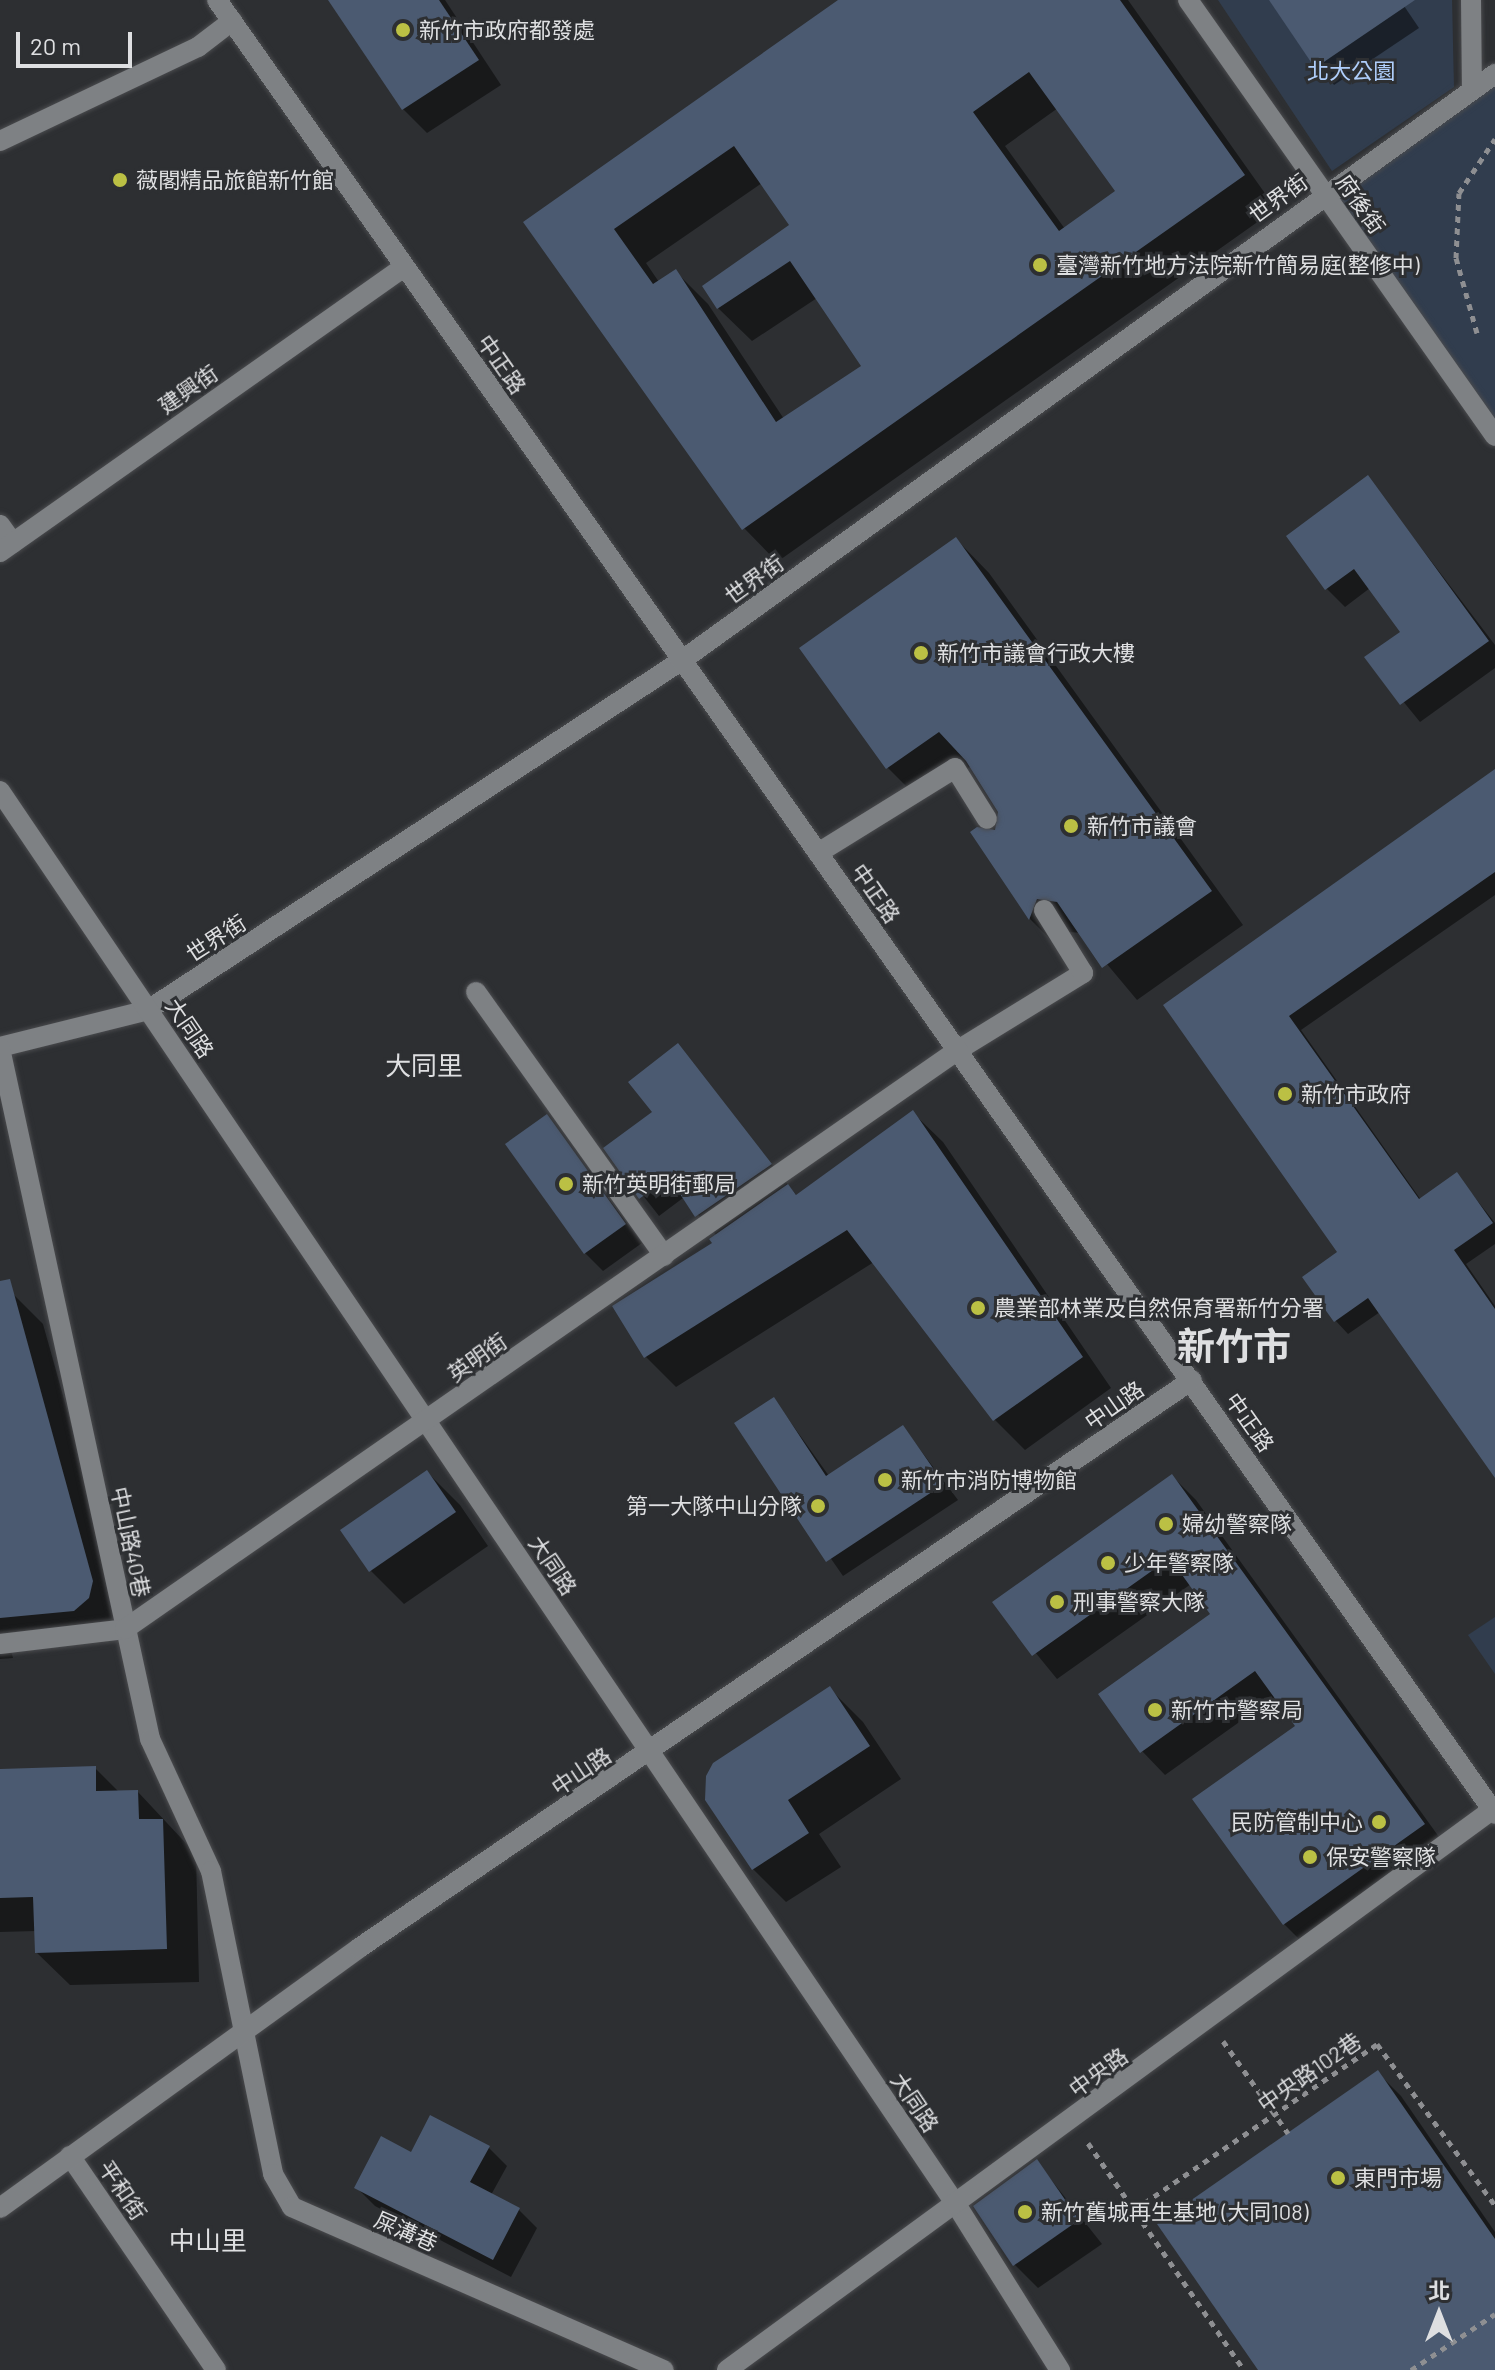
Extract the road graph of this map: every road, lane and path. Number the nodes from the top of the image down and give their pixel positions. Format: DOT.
graph roads {
  1 [pos="217,0"];
  2 [pos="1188,0"];
  3 [pos="1471,0"];
  4 [pos="232,21"];
  5 [pos="1495,74"];
  6 [pos="1472,90"];
  7 [pos="1495,139"];
  8 [pos="0,141"];
  9 [pos="1325,194"];
  10 [pos="404,267"];
  11 [pos="1477,333"];
  12 [pos="1495,436"];
  13 [pos="0,525"];
  14 [pos="6,547"];
  15 [pos="681,661"];
  16 [pos="0,791"];
  17 [pos="987,819"];
  18 [pos="818,853"];
  19 [pos="1044,910"];
  20 [pos="476,992"];
  21 [pos="148,1010"];
  22 [pos="0,1047"];
  23 [pos="958,1050"];
  24 [pos="664,1256"];
  25 [pos="1192,1380"];
  26 [pos="427,1422"];
  27 [pos="125,1629"];
  28 [pos="0,1644"];
  29 [pos="651,1753"];
  30 [pos="1494,1811"];
  31 [pos="1209,2020"];
  32 [pos="243,2037"];
  33 [pos="1276,2116"];
  34 [pos="1072,2120"];
  35 [pos="1288,2133"];
  36 [pos="70,2156"];
  37 [pos="1495,2205"];
  38 [pos="957,2206"];
  39 [pos="0,2208"];
  40 [pos="1134,2210"];
  41 [pos="1495,2314"];
  42 [pos="216,2370"];
  43 [pos="664,2370"];
  44 [pos="727,2370"];
  45 [pos="1060,2370"];
  46 [pos="1244,2370"];
  47 [pos="1411,2370"];
  1 -- 4 [label="street, 中正路"];
  2 -- 9 [label="street, 府後街"];
  3 -- 6 [label="street"];
  4 -- 8 [label="street"];
  4 -- 10 [label="street, 中正路"];
  5 -- 6 [label="street, 世界街"];
  6 -- 9 [label="street, 世界街"];
  7 -- 11 [label="path"];
  9 -- 12 [label="street, 府後街"];
  9 -- 15 [label="street, 世界街"];
  10 -- 14 [label="street, 建興街"];
  10 -- 15 [label="street, 中正路"];
  13 -- 14 [label="street"];
  15 -- 18 [label="street, 中正路"];
  15 -- 21 [label="street, 世界街"];
  16 -- 21 [label="street, 大同路"];
  17 -- 18 [label="street"];
  18 -- 23 [label="street, 中正路"];
  19 -- 23 [label="street, 英明街"];
  20 -- 24 [label="street"];
  21 -- 22 [label="street, 世界街"];
  21 -- 26 [label="street, 大同路"];
  22 -- 27 [label="street, 中山路40巷"];
  23 -- 24 [label="street, 英明街"];
  23 -- 25 [label="street, 中正路"];
  24 -- 26 [label="street, 英明街"];
  25 -- 29 [label="street, 中山路"];
  25 -- 30 [label="street, 中正路"];
  26 -- 27 [label="street, 英明街"];
  26 -- 29 [label="street, 大同路"];
  27 -- 28 [label="street, 英明街"];
  27 -- 32 [label="street, 中山路40巷"];
  29 -- 32 [label="street, 中山路"];
  29 -- 38 [label="street, 大同路"];
  30 -- 31 [label="street, 中央路"];
  31 -- 33 [label="path"];
  31 -- 34 [label="street, 中央路"];
  32 -- 36 [label="street, 中山路"];
  32 -- 43 [label="street, 屎溝巷"];
  33 -- 35 [label="path"];
  33 -- 37 [label="path, 中央路102巷"];
  33 -- 40 [label="path, 中央路102巷"];
  34 -- 38 [label="street, 中央路"];
  34 -- 40 [label="path"];
  36 -- 39 [label="street, 中山路"];
  36 -- 42 [label="street, 平和街"];
  38 -- 44 [label="street, 中央路"];
  38 -- 45 [label="street, 大同路"];
  40 -- 46 [label="path"];
  41 -- 47 [label="path"];
}
